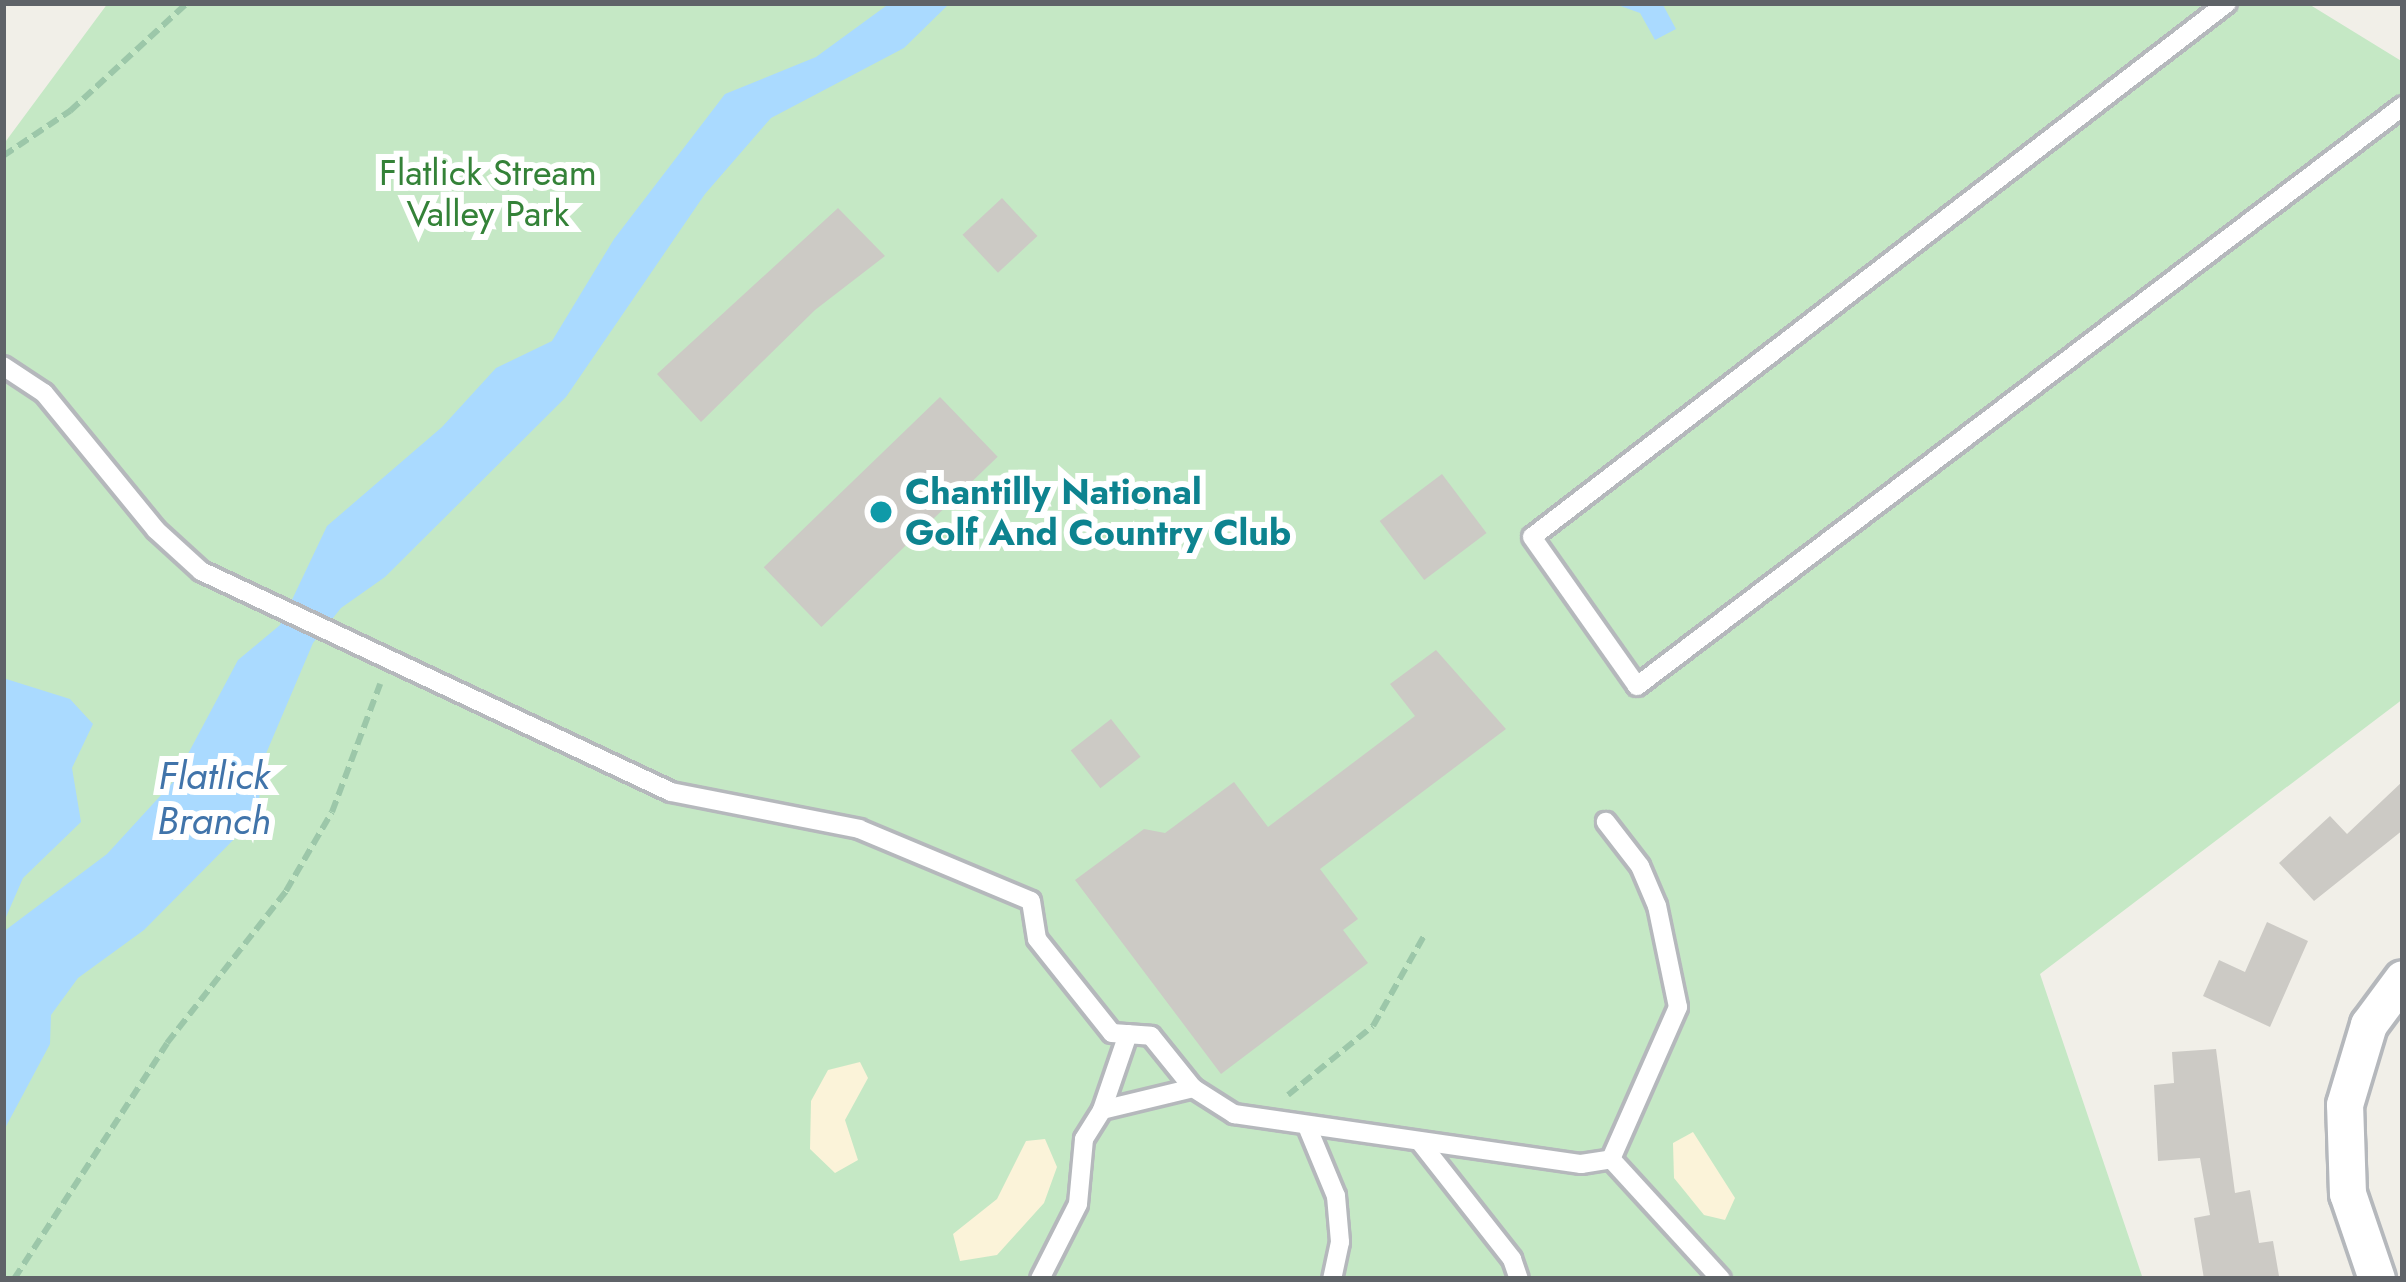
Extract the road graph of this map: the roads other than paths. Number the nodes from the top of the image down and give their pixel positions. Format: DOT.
graph roads {
  1 [pos="2227,3"];
  2 [pos="2403,106"];
  3 [pos="3,366"];
  4 [pos="1606,822"];
  5 [pos="2403,979"];
  6 [pos="1128,1034"];
  7 [pos="1193,1088"];
  8 [pos="1102,1110"];
  9 [pos="1307,1126"];
  10 [pos="1420,1142"];
  11 [pos="1611,1160"];
  12 [pos="1040,1279"];
  13 [pos="1332,1279"];
  14 [pos="1519,1279"];
  15 [pos="1721,1279"];
  16 [pos="2377,1279"];
  1 -- 2 [label="lane"];
  3 -- 6 [label="lane"];
  4 -- 11 [label="lane"];
  5 -- 16 [label="street"];
  6 -- 7 [label="lane"];
  6 -- 8 [label="lane"];
  7 -- 8 [label="lane"];
  7 -- 9 [label="lane"];
  8 -- 12 [label="lane"];
  9 -- 10 [label="lane"];
  9 -- 13 [label="lane"];
  10 -- 11 [label="lane"];
  10 -- 14 [label="lane"];
  11 -- 15 [label="lane"];
}
